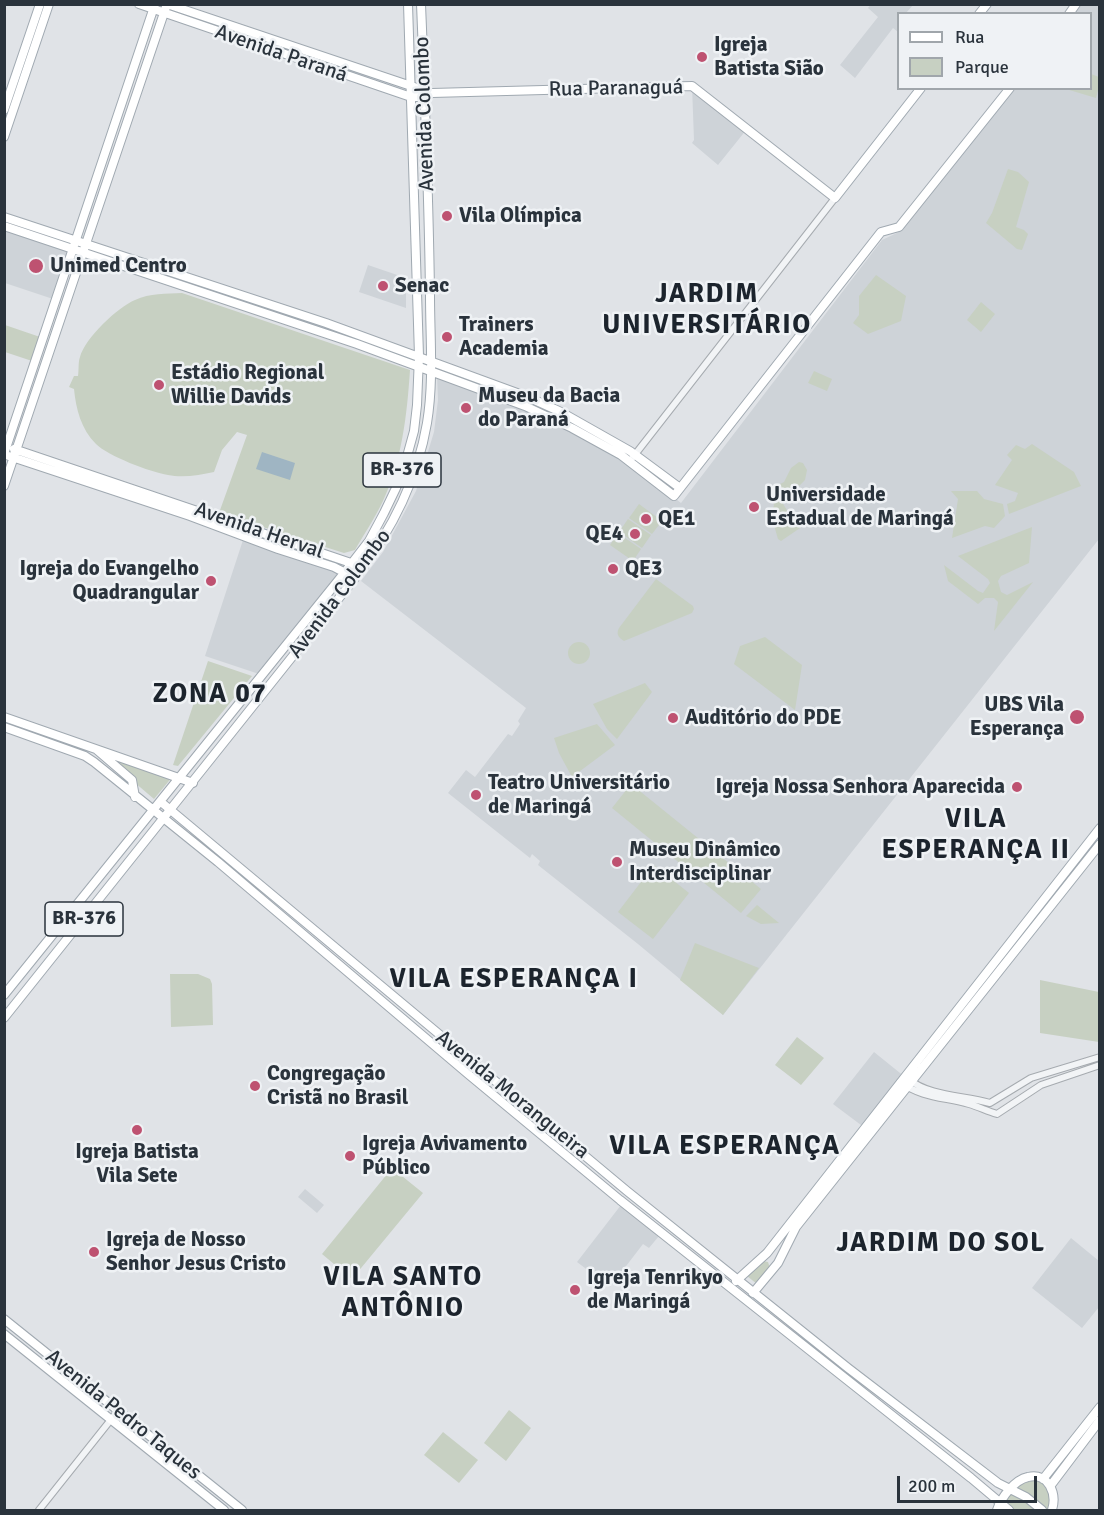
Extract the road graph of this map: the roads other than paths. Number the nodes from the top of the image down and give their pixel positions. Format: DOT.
graph roads {
  1 [pos="40,4"];
  2 [pos="49,4"];
  3 [pos="139,4"];
  4 [pos="167,4"];
  5 [pos="408,4"];
  6 [pos="421,4"];
  7 [pos="154,7"];
  8 [pos="164,14"];
  9 [pos="196,14"];
  10 [pos="180,19"];
  11 [pos="254,33"];
  12 [pos="263,47"];
  13 [pos="310,52"];
  14 [pos="294,57"];
  15 [pos="399,81"];
  16 [pos="411,86"];
  17 [pos="919,90"];
  18 [pos="1008,90"];
  19 [pos="396,92"];
  20 [pos="426,93"];
  21 [pos="411,97"];
  22 [pos="4,110"];
  23 [pos="4,137"];
  24 [pos="835,198"];
  25 [pos="4,217"];
  26 [pos="4,226"];
  27 [pos="87,243"];
  28 [pos="75,244"];
  29 [pos="83,252"];
  30 [pos="430,268"];
  31 [pos="417,269"];
  32 [pos="430,297"];
  33 [pos="417,298"];
  34 [pos="326,323"];
  35 [pos="312,330"];
  36 [pos="349,332"];
  37 [pos="357,344"];
  38 [pos="419,356"];
  39 [pos="431,361"];
  40 [pos="418,366"];
  41 [pos="431,370"];
  42 [pos="587,426"];
  43 [pos="594,440"];
  44 [pos="5,450"];
  45 [pos="15,454"];
  46 [pos="632,458"];
  47 [pos="57,465"];
  48 [pos="45,469"];
  49 [pos="89,475"];
  50 [pos="4,486"];
  51 [pos="98,487"];
  52 [pos="680,488"];
  53 [pos="152,495"];
  54 [pos="142,501"];
  55 [pos="291,543"];
  56 [pos="278,549"];
  57 [pos="351,563"];
  58 [pos="345,572"];
  59 [pos="355,578"];
  60 [pos="282,650"];
  61 [pos="292,658"];
  62 [pos="4,717"];
  63 [pos="4,727"];
  64 [pos="207,744"];
  65 [pos="93,747"];
  66 [pos="217,752"];
  67 [pos="180,778"];
  68 [pos="193,783"];
  69 [pos="135,797"];
  70 [pos="161,802"];
  71 [pos="171,810"];
  72 [pos="154,811"];
  73 [pos="164,819"];
  74 [pos="1100,828"];
  75 [pos="1100,844"];
  76 [pos="117,857"];
  77 [pos="127,866"];
  78 [pos="40,953"];
  79 [pos="43,969"];
  80 [pos="4,995"];
  81 [pos="4,1018"];
  82 [pos="1100,1057"];
  83 [pos="1100,1065"];
  84 [pos="902,1079"];
  85 [pos="910,1085"];
  86 [pos="824,1180"];
  87 [pos="828,1189"];
  88 [pos="763,1257"];
  89 [pos="774,1268"];
  90 [pos="738,1279"];
  91 [pos="732,1287"];
  92 [pos="754,1291"];
  93 [pos="745,1298"];
  94 [pos="4,1319"];
  95 [pos="4,1334"];
  96 [pos="1100,1407"];
  97 [pos="114,1415"];
  98 [pos="1100,1420"];
  99 [pos="1043,1479"];
  100 [pos="1051,1485"];
  101 [pos="1010,1490"];
  102 [pos="1000,1502"];
  103 [pos="39,1510"];
  104 [pos="224,1510"];
  105 [pos="242,1510"];
  106 [pos="997,1510"];
  107 [pos="1009,1510"];
  108 [pos="1042,1510"];
  109 [pos="1052,1510"];
  1 -- 22 [label="main road"];
  2 -- 23 [label="main road"];
  3 -- 7 [label="main road, Avenida Paraná"];
  4 -- 8 [label="main road"];
  4 -- 9 [label="main road, Avenida Paraná"];
  5 -- 16 [label="main road, Avenida Colombo"];
  6 -- 20 [label="main road, Avenida Colombo"];
  7 -- 8 [label="main road, Avenida Paraná"];
  7 -- 28 [label="main road"];
  8 -- 10 [label="main road, Avenida Paraná"];
  8 -- 27 [label="main road"];
  9 -- 10 [label="main road"];
  9 -- 11 [label="main road, Avenida Paraná"];
  10 -- 12 [label="main road, Avenida Paraná"];
  11 -- 12 [label="main road"];
  11 -- 13 [label="main road, Avenida Paraná"];
  12 -- 14 [label="main road, Avenida Paraná"];
  13 -- 14 [label="main road"];
  13 -- 15 [label="main road, Avenida Paraná"];
  14 -- 19 [label="main road, Avenida Paraná"];
  15 -- 16 [label="main road, Avenida Paraná"];
  15 -- 19 [label="main road"];
  16 -- 20 [label="main road, Avenida Paraná"];
  16 -- 21 [label="main road, Avenida Colombo"];
  17 -- 24 [label="main road"];
  18 -- 52 [label="main road"];
  19 -- 21 [label="main road, Avenida Paraná"];
  20 -- 21 [label="main road, Avenida Paraná"];
  20 -- 24 [label="main road, Rua Paranaguá"];
  20 -- 30 [label="main road, Avenida Colombo"];
  21 -- 31 [label="main road, Avenida Colombo"];
  24 -- 46 [label="street"];
  25 -- 28 [label="main road"];
  26 -- 28 [label="main road"];
  27 -- 28 [label="main road"];
  27 -- 29 [label="main road"];
  27 -- 34 [label="main road"];
  28 -- 29 [label="main road"];
  28 -- 44 [label="main road"];
  29 -- 35 [label="main road"];
  29 -- 45 [label="main road"];
  30 -- 31 [label="main road"];
  30 -- 32 [label="main road, Avenida Colombo"];
  31 -- 33 [label="main road, Avenida Colombo"];
  32 -- 33 [label="main road"];
  32 -- 39 [label="main road, Avenida Colombo"];
  33 -- 38 [label="main road, Avenida Colombo"];
  34 -- 35 [label="main road"];
  34 -- 36 [label="main road"];
  35 -- 37 [label="main road"];
  36 -- 37 [label="main road"];
  36 -- 38 [label="main road"];
  37 -- 40 [label="main road"];
  38 -- 39 [label="main road"];
  38 -- 40 [label="main road, Avenida Colombo"];
  39 -- 41 [label="main road, Avenida Colombo"];
  39 -- 42 [label="main road"];
  40 -- 41 [label="main road"];
  40 -- 57 [label="main road, Avenida Colombo / BR-376"];
  41 -- 43 [label="main road"];
  41 -- 59 [label="main road, Avenida Colombo / BR-376"];
  42 -- 43 [label="main road"];
  42 -- 46 [label="main road"];
  43 -- 46 [label="main road"];
  44 -- 45 [label="main road, Avenida Herval"];
  45 -- 47 [label="main road, Avenida Herval"];
  45 -- 48 [label="main road, Avenida Herval"];
  45 -- 50 [label="main road"];
  46 -- 52 [label="main road"];
  46 -- 52 [label="main road"];
  47 -- 48 [label="main road"];
  47 -- 49 [label="main road, Avenida Herval"];
  48 -- 51 [label="main road, Avenida Herval"];
  49 -- 51 [label="main road"];
  49 -- 53 [label="main road, Avenida Herval"];
  51 -- 54 [label="main road, Avenida Herval"];
  53 -- 54 [label="main road"];
  53 -- 55 [label="main road, Avenida Herval"];
  54 -- 56 [label="main road, Avenida Herval"];
  55 -- 56 [label="main road"];
  55 -- 57 [label="main road, Avenida Herval"];
  56 -- 58 [label="main road, Avenida Herval"];
  57 -- 58 [label="main road, Avenida Colombo / BR-376"];
  57 -- 59 [label="main road, Avenida Herval"];
  58 -- 59 [label="main road, Avenida Herval"];
  58 -- 60 [label="main road, Avenida Colombo / BR-376"];
  59 -- 61 [label="main road, Avenida Colombo / BR-376"];
  60 -- 61 [label="main road"];
  60 -- 64 [label="main road, Avenida Colombo / BR-376"];
  61 -- 66 [label="main road, Avenida Colombo / BR-376"];
  62 -- 65 [label="main road"];
  63 -- 69 [label="main road, Avenida Morangueira"];
  64 -- 66 [label="main road"];
  64 -- 67 [label="main road, Avenida Colombo / BR-376"];
  65 -- 67 [label="main road"];
  65 -- 69 [label="main road"];
  66 -- 68 [label="main road, Avenida Colombo / BR-376"];
  67 -- 68 [label="main road"];
  67 -- 70 [label="main road, Avenida Colombo / BR-376"];
  68 -- 71 [label="main road, Avenida Colombo / BR-376"];
  69 -- 72 [label="main road, Avenida Morangueira"];
  70 -- 71 [label="main road, Avenida Morangueira"];
  70 -- 72 [label="main road, Avenida Colombo / BR-376"];
  71 -- 73 [label="main road, Avenida Colombo / BR-376"];
  71 -- 90 [label="main road, Avenida Morangueira"];
  72 -- 73 [label="main road, Avenida Morangueira"];
  72 -- 76 [label="main road, Avenida Colombo / BR-376"];
  73 -- 77 [label="main road, Avenida Colombo / BR-376"];
  73 -- 91 [label="main road, Avenida Morangueira"];
  74 -- 84 [label="main road"];
  75 -- 85 [label="main road"];
  76 -- 77 [label="main road"];
  76 -- 78 [label="main road, Avenida Colombo / BR-376"];
  77 -- 79 [label="main road, Avenida Colombo / BR-376"];
  78 -- 79 [label="main road"];
  78 -- 80 [label="main road, Avenida Colombo / BR-376"];
  79 -- 81 [label="main road, Avenida Colombo / BR-376"];
  82 -- 85 [label="street"];
  83 -- 85 [label="street"];
  84 -- 85 [label="street"];
  84 -- 86 [label="main road"];
  85 -- 87 [label="main road"];
  86 -- 87 [label="main road"];
  86 -- 88 [label="main road"];
  87 -- 89 [label="main road"];
  88 -- 89 [label="main road"];
  88 -- 90 [label="main road"];
  89 -- 92 [label="main road"];
  90 -- 91 [label="main road"];
  90 -- 92 [label="main road, Avenida Morangueira"];
  91 -- 93 [label="main road, Avenida Morangueira"];
  92 -- 93 [label="main road"];
  92 -- 101 [label="main road, Avenida Morangueira"];
  93 -- 102 [label="main road, Avenida Morangueira"];
  94 -- 97 [label="main road, Avenida Pedro Taques"];
  95 -- 97 [label="main road, Avenida Pedro Taques"];
  96 -- 99 [label="main road"];
  97 -- 103 [label="street"];
  97 -- 104 [label="main road, Avenida Pedro Taques"];
  97 -- 105 [label="main road, Avenida Pedro Taques"];
  98 -- 100 [label="main road"];
  99 -- 100 [label="main road"];
  99 -- 101 [label="main road"];
  100 -- 109 [label="main road"];
  101 -- 102 [label="main road"];
  101 -- 108 [label="main road, Avenida Morangueira"];
  102 -- 106 [label="main road"];
  102 -- 107 [label="main road, Avenida Morangueira"];
}
